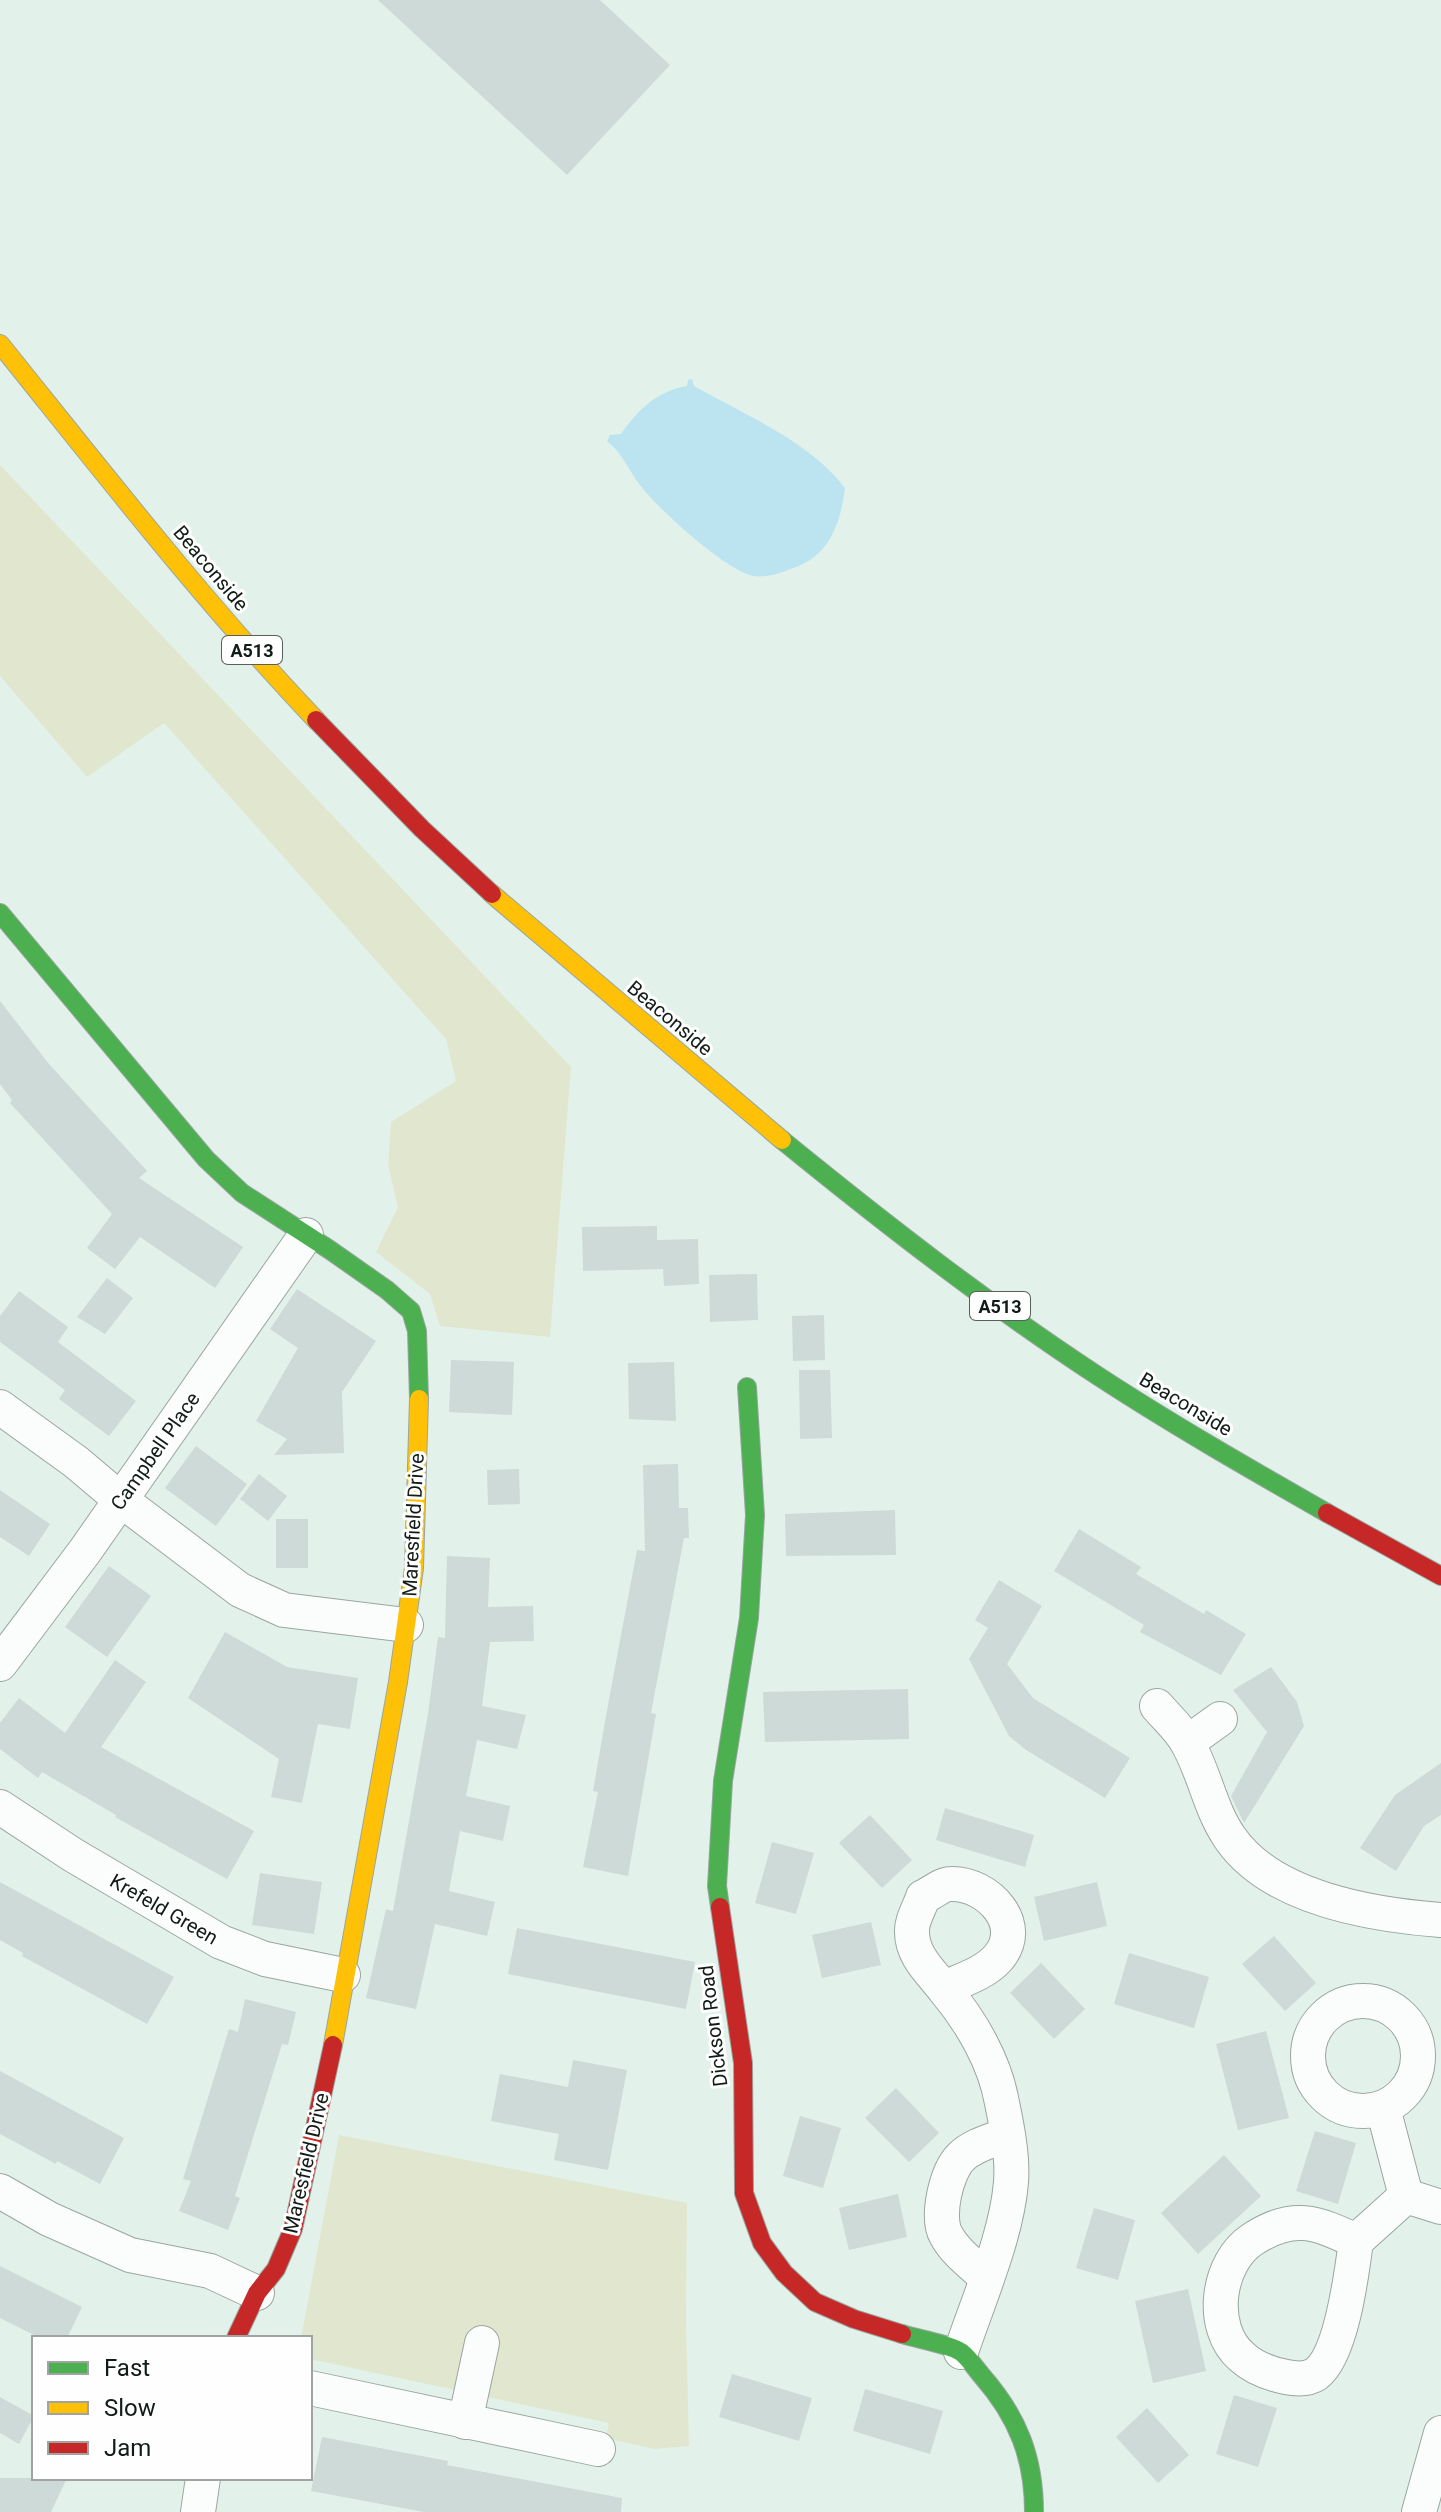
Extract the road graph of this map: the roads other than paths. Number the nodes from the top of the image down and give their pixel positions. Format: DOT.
graph roads {
  1 [pos="0,344"];
  2 [pos="5,929"];
  3 [pos="306,1235"];
  4 [pos="747,1387"];
  5 [pos="0,1407"];
  6 [pos="121,1500"];
  7 [pos="1441,1576"];
  8 [pos="406,1625"];
  9 [pos="0,1664"];
  10 [pos="1157,1706"];
  11 [pos="1220,1719"];
  12 [pos="1188,1742"];
  13 [pos="0,1807"];
  14 [pos="1441,1920"];
  15 [pos="343,1975"];
  16 [pos="944,1988"];
  17 [pos="1383,2108"];
  18 [pos="1006,2135"];
  19 [pos="0,2191"];
  20 [pos="1406,2196"];
  21 [pos="1441,2207"];
  22 [pos="1356,2241"];
  23 [pos="986,2277"];
  24 [pos="257,2293"];
  25 [pos="237,2336"];
  26 [pos="482,2343"];
  27 [pos="961,2352"];
  28 [pos="312,2388"];
  29 [pos="465,2422"];
  30 [pos="598,2449"];
  31 [pos="1439,2450"];
  32 [pos="203,2480"];
  33 [pos="198,2512"];
  34 [pos="1034,2512"];
  35 [pos="1419,2512"];
  1 -- 7 [label="main road, Beaconside / A513"];
  2 -- 3 [label="main road, Maresfield Drive"];
  3 -- 6 [label="street, Campbell Place"];
  3 -- 8 [label="main road, Maresfield Drive"];
  4 -- 27 [label="main road, Dickson Road"];
  5 -- 6 [label="street"];
  6 -- 8 [label="street"];
  6 -- 9 [label="street, Campbell Place"];
  8 -- 15 [label="main road, Maresfield Drive"];
  10 -- 12 [label="street"];
  11 -- 12 [label="street"];
  12 -- 14 [label="street"];
  13 -- 15 [label="street, Krefeld Green"];
  15 -- 24 [label="main road, Maresfield Drive"];
  16 -- 18 [label="street"];
  17 -- 20 [label="street"];
  18 -- 23 [label="street"];
  18 -- 23 [label="street"];
  19 -- 24 [label="street"];
  20 -- 21 [label="street"];
  20 -- 22 [label="street"];
  22 -- 22 [label="street"];
  23 -- 27 [label="street"];
  24 -- 25 [label="main road, Maresfield Drive"];
  26 -- 29 [label="street"];
  27 -- 34 [label="main road"];
  28 -- 29 [label="street"];
  29 -- 30 [label="street"];
  31 -- 35 [label="street"];
  32 -- 33 [label="street"];
}
